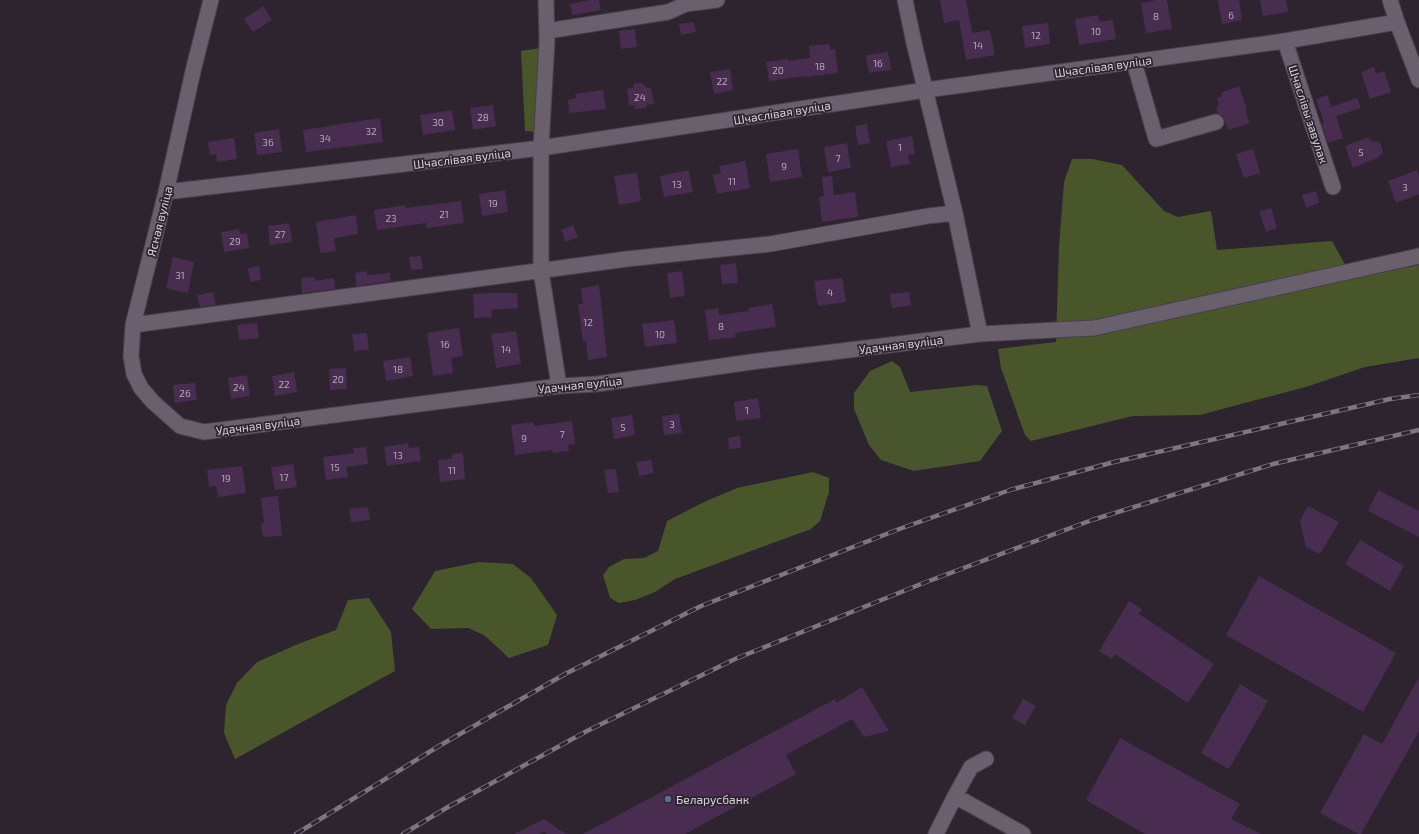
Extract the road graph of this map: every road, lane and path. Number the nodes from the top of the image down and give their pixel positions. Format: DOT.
graph roads {
  1 [pos="212,0"];
  2 [pos="546,0"];
  3 [pos="716,0"];
  4 [pos="905,0"];
  5 [pos="1390,0"];
  6 [pos="1397,22"];
  7 [pos="547,31"];
  8 [pos="1285,41"];
  9 [pos="1134,62"];
  10 [pos="1419,80"];
  11 [pos="926,90"];
  12 [pos="1216,122"];
  13 [pos="541,148"];
  14 [pos="1333,187"];
  15 [pos="166,192"];
  16 [pos="956,213"];
  17 [pos="1419,256"];
  18 [pos="541,271"];
  19 [pos="134,325"];
  20 [pos="980,334"];
  21 [pos="559,386"];
  22 [pos="180,426"];
  23 [pos="986,759"];
  24 [pos="955,796"];
  25 [pos="936,834"];
  26 [pos="1024,834"];
  1 -- 15 [label="street, Ясная вуліца"];
  2 -- 7 [label="street"];
  3 -- 7 [label="street"];
  4 -- 11 [label="street"];
  5 -- 6 [label="street"];
  6 -- 8 [label="street, Шчаслівая вуліца"];
  6 -- 10 [label="street"];
  7 -- 13 [label="street"];
  8 -- 9 [label="street, Шчаслівая вуліца"];
  8 -- 14 [label="street, Шчаслівы завулак"];
  9 -- 11 [label="street, Шчаслівая вуліца"];
  9 -- 12 [label="street"];
  11 -- 13 [label="street, Шчаслівая вуліца"];
  11 -- 16 [label="street"];
  13 -- 15 [label="street, Шчаслівая вуліца"];
  13 -- 18 [label="street"];
  15 -- 19 [label="street, Ясная вуліца"];
  16 -- 18 [label="street"];
  16 -- 20 [label="street"];
  17 -- 20 [label="street, Удачная вуліца"];
  18 -- 19 [label="street"];
  18 -- 21 [label="street"];
  19 -- 22 [label="street, Ясная вуліца"];
  20 -- 21 [label="street, Удачная вуліца"];
  21 -- 22 [label="street, Удачная вуліца"];
  23 -- 24 [label="street"];
  24 -- 25 [label="street"];
  24 -- 26 [label="street"];
}
